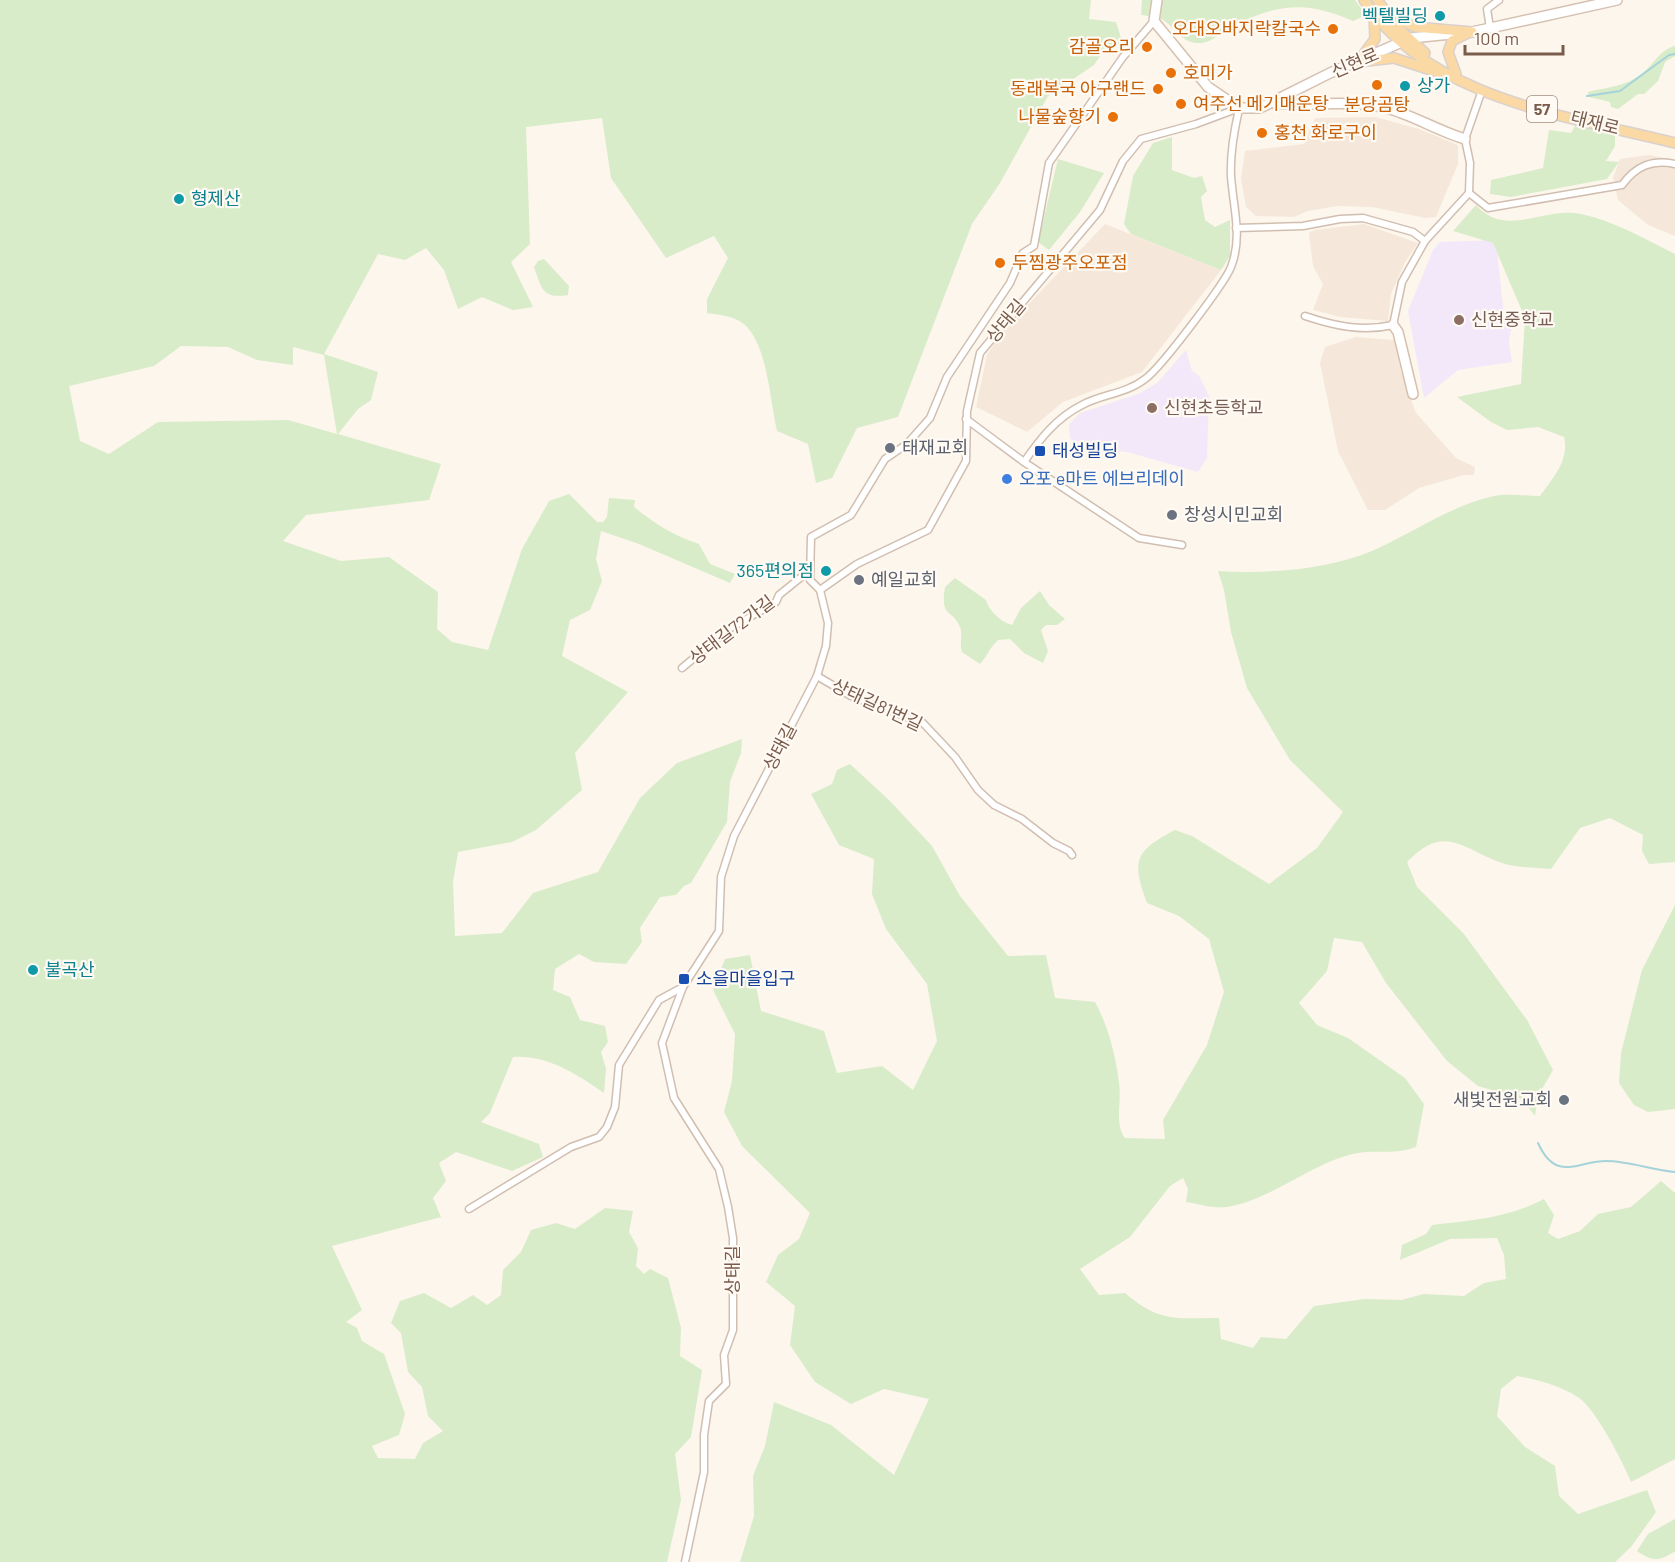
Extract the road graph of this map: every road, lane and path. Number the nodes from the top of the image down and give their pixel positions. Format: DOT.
graph roads {
  1 [pos="1157,0"];
  2 [pos="1364,0"];
  3 [pos="1377,0"];
  4 [pos="1499,0"];
  5 [pos="1617,0"];
  6 [pos="1384,11"];
  7 [pos="1374,15"];
  8 [pos="1154,21"];
  9 [pos="1490,28"];
  10 [pos="1472,32"];
  11 [pos="1405,41"];
  12 [pos="1358,62"];
  13 [pos="1457,78"];
  14 [pos="1315,93"];
  15 [pos="1481,93"];
  16 [pos="1272,102"];
  17 [pos="1524,105"];
  18 [pos="1239,108"];
  19 [pos="1465,139"];
  20 [pos="1675,141"];
  21 [pos="1675,164"];
  22 [pos="1469,193"];
  23 [pos="1236,228"];
  24 [pos="1425,240"];
  25 [pos="1305,316"];
  26 [pos="1393,325"];
  27 [pos="964,354"];
  28 [pos="978,363"];
  29 [pos="1413,394"];
  30 [pos="966,419"];
  31 [pos="1024,462"];
  32 [pos="1182,545"];
  33 [pos="810,570"];
  34 [pos="820,590"];
  35 [pos="682,668"];
  36 [pos="817,676"];
  37 [pos="1072,855"];
  38 [pos="682,987"];
  39 [pos="470,1209"];
  40 [pos="685,1562"];
  1 -- 8 [label="main road"];
  2 -- 7 [label="main road, 57"];
  3 -- 6 [label="main road, 57"];
  4 -- 9 [label="street"];
  5 -- 9 [label="main road, 신현로"];
  6 -- 10 [label="main road"];
  6 -- 11 [label="main road, 57"];
  7 -- 11 [label="main road, 57"];
  7 -- 12 [label="main road"];
  8 -- 18 [label="main road"];
  8 -- 27 [label="street"];
  9 -- 10 [label="main road, 신현로"];
  10 -- 11 [label="main road, 신현로"];
  10 -- 13 [label="main road"];
  11 -- 12 [label="main road, 신현로"];
  11 -- 13 [label="main road, 태재로 / 57"];
  12 -- 13 [label="main road"];
  12 -- 14 [label="main road, 신현로"];
  13 -- 15 [label="main road"];
  13 -- 17 [label="main road, 태재로 / 57"];
  13 -- 20 [label="main road, 태재로 / 57"];
  14 -- 16 [label="main road, 신현로"];
  14 -- 16 [label="main road"];
  14 -- 19 [label="main road"];
  15 -- 17 [label="main road"];
  15 -- 19 [label="street"];
  16 -- 18 [label="main road, 신현로"];
  17 -- 20 [label="main road, 태재로 / 57"];
  18 -- 23 [label="street"];
  18 -- 28 [label="street, 상태길"];
  19 -- 22 [label="street"];
  21 -- 22 [label="street"];
  22 -- 24 [label="street"];
  23 -- 24 [label="street"];
  23 -- 31 [label="street"];
  24 -- 26 [label="street"];
  25 -- 26 [label="street"];
  26 -- 29 [label="main road"];
  27 -- 28 [label="street"];
  27 -- 33 [label="street"];
  28 -- 30 [label="street, 상태길"];
  30 -- 31 [label="street"];
  30 -- 34 [label="street, 상태길"];
  31 -- 32 [label="street"];
  33 -- 34 [label="street"];
  33 -- 35 [label="street, 상태길72가길"];
  34 -- 36 [label="street, 상태길"];
  36 -- 37 [label="street, 상태길81번길"];
  36 -- 38 [label="street, 상태길"];
  38 -- 39 [label="street, 상태길"];
  38 -- 40 [label="street, 상태길"];
}
